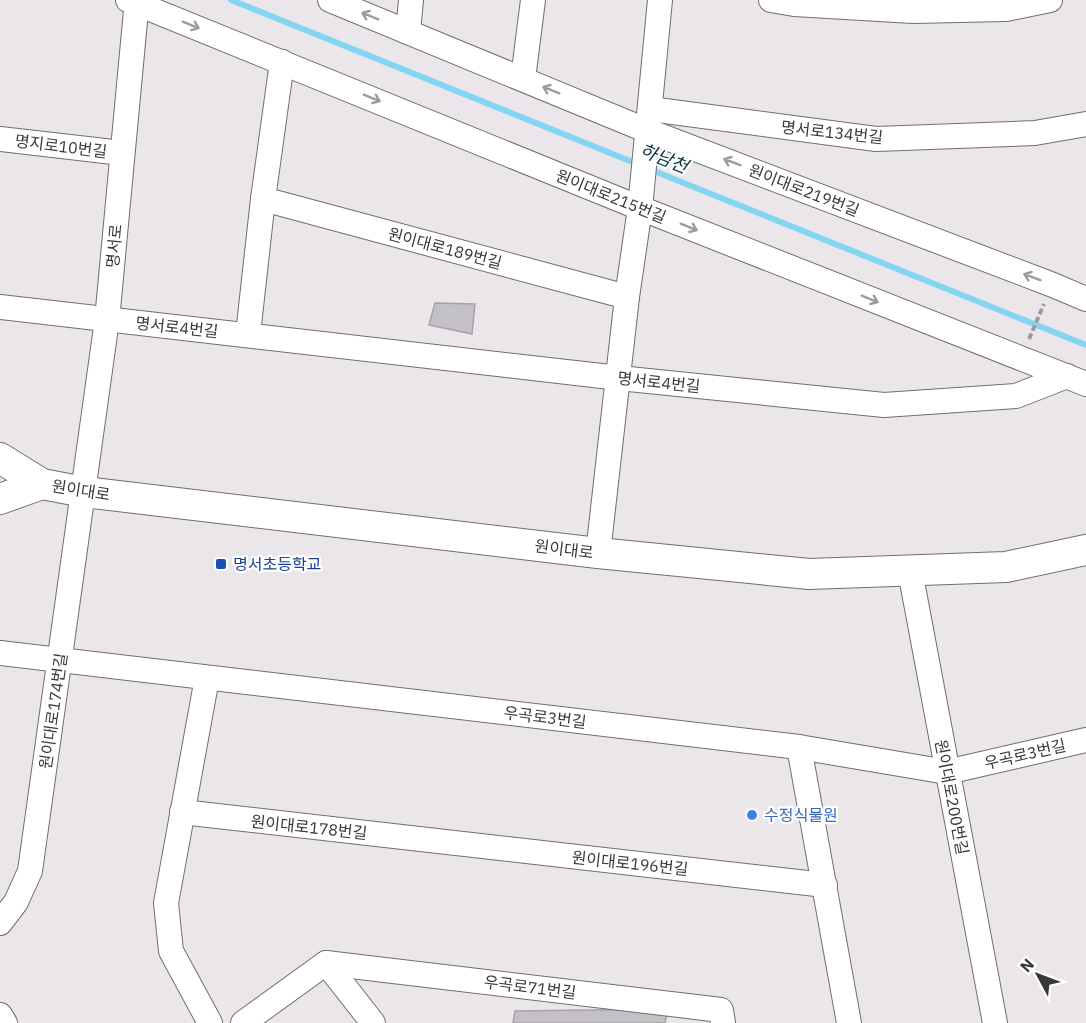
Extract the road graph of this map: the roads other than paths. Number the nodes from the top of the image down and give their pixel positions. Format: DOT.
graph roads {
  1 [pos="330,0"];
  2 [pos="411,0"];
  3 [pos="533,0"];
  4 [pos="660,0"];
  5 [pos="771,0"];
  6 [pos="1050,0"];
  7 [pos="134,1"];
  8 [pos="408,32"];
  9 [pos="282,62"];
  10 [pos="524,79"];
  11 [pos="1086,124"];
  12 [pos="648,127"];
  13 [pos="0,139"];
  14 [pos="122,153"];
  15 [pos="263,199"];
  16 [pos="640,202"];
  17 [pos="627,297"];
  18 [pos="1086,299"];
  19 [pos="0,307"];
  20 [pos="107,320"];
  21 [pos="248,334"];
  22 [pos="619,378"];
  23 [pos="1077,380"];
  24 [pos="0,458"];
  25 [pos="42,484"];
  26 [pos="84,492"];
  27 [pos="0,499"];
  28 [pos="1086,550"];
  29 [pos="598,553"];
  30 [pos="910,571"];
  31 [pos="0,653"];
  32 [pos="60,661"];
  33 [pos="207,678"];
  34 [pos="1086,740"];
  35 [pos="799,747"];
  36 [pos="947,772"];
  37 [pos="182,812"];
  38 [pos="435,841"];
  39 [pos="825,885"];
  40 [pos="0,922"];
  41 [pos="326,963"];
  42 [pos="0,1015"];
  43 [pos="5,1023"];
  44 [pos="210,1023"];
  45 [pos="243,1023"];
  46 [pos="373,1023"];
  47 [pos="723,1023"];
  48 [pos="849,1023"];
  49 [pos="995,1023"];
  8 -- 1 [label="street, 원이대로219번길, one-way"];
  2 -- 8 [label="street"];
  3 -- 10 [label="street"];
  4 -- 12 [label="street"];
  5 -- 6 [label="street"];
  7 -- 9 [label="street, 원이대로215번길, one-way"];
  7 -- 14 [label="street, 명서로"];
  8 -- 10 [label="street, 원이대로219번길"];
  9 -- 15 [label="street"];
  9 -- 16 [label="street, 원이대로215번길, one-way"];
  12 -- 10 [label="street, 원이대로219번길, one-way"];
  11 -- 12 [label="street, 명서로134번길"];
  12 -- 16 [label="street"];
  18 -- 12 [label="street, 원이대로219번길, one-way"];
  13 -- 14 [label="street, 명지로10번길"];
  14 -- 20 [label="street, 명서로"];
  15 -- 17 [label="street, 원이대로189번길"];
  15 -- 21 [label="street"];
  16 -- 17 [label="street"];
  16 -- 23 [label="street, 원이대로215번길, one-way"];
  17 -- 22 [label="street"];
  19 -- 20 [label="street, 명서로4번길"];
  20 -- 21 [label="street, 명서로4번길"];
  20 -- 26 [label="street, 명서로"];
  21 -- 22 [label="street, 명서로4번길"];
  22 -- 23 [label="street, 명서로4번길"];
  22 -- 29 [label="street"];
  24 -- 25 [label="main road, 원이대로"];
  25 -- 26 [label="main road, 원이대로"];
  25 -- 27 [label="main road, 원이대로"];
  26 -- 29 [label="main road, 원이대로"];
  26 -- 32 [label="street, 원이대로174번길"];
  28 -- 30 [label="main road, 원이대로"];
  29 -- 30 [label="main road, 원이대로"];
  30 -- 36 [label="street, 원이대로200번길"];
  31 -- 32 [label="street, 우곡로3번길"];
  32 -- 33 [label="street, 우곡로3번길"];
  32 -- 40 [label="street, 원이대로174번길"];
  33 -- 35 [label="street, 우곡로3번길"];
  33 -- 37 [label="street"];
  34 -- 36 [label="street, 우곡로3번길"];
  35 -- 36 [label="street, 우곡로3번길"];
  35 -- 39 [label="street"];
  36 -- 49 [label="street, 원이대로200번길"];
  37 -- 38 [label="street, 원이대로178번길"];
  37 -- 44 [label="street"];
  38 -- 39 [label="street, 원이대로196번길"];
  39 -- 48 [label="street"];
  41 -- 45 [label="street"];
  41 -- 46 [label="street"];
  41 -- 47 [label="street, 우곡로71번길"];
  42 -- 43 [label="street"];
}
